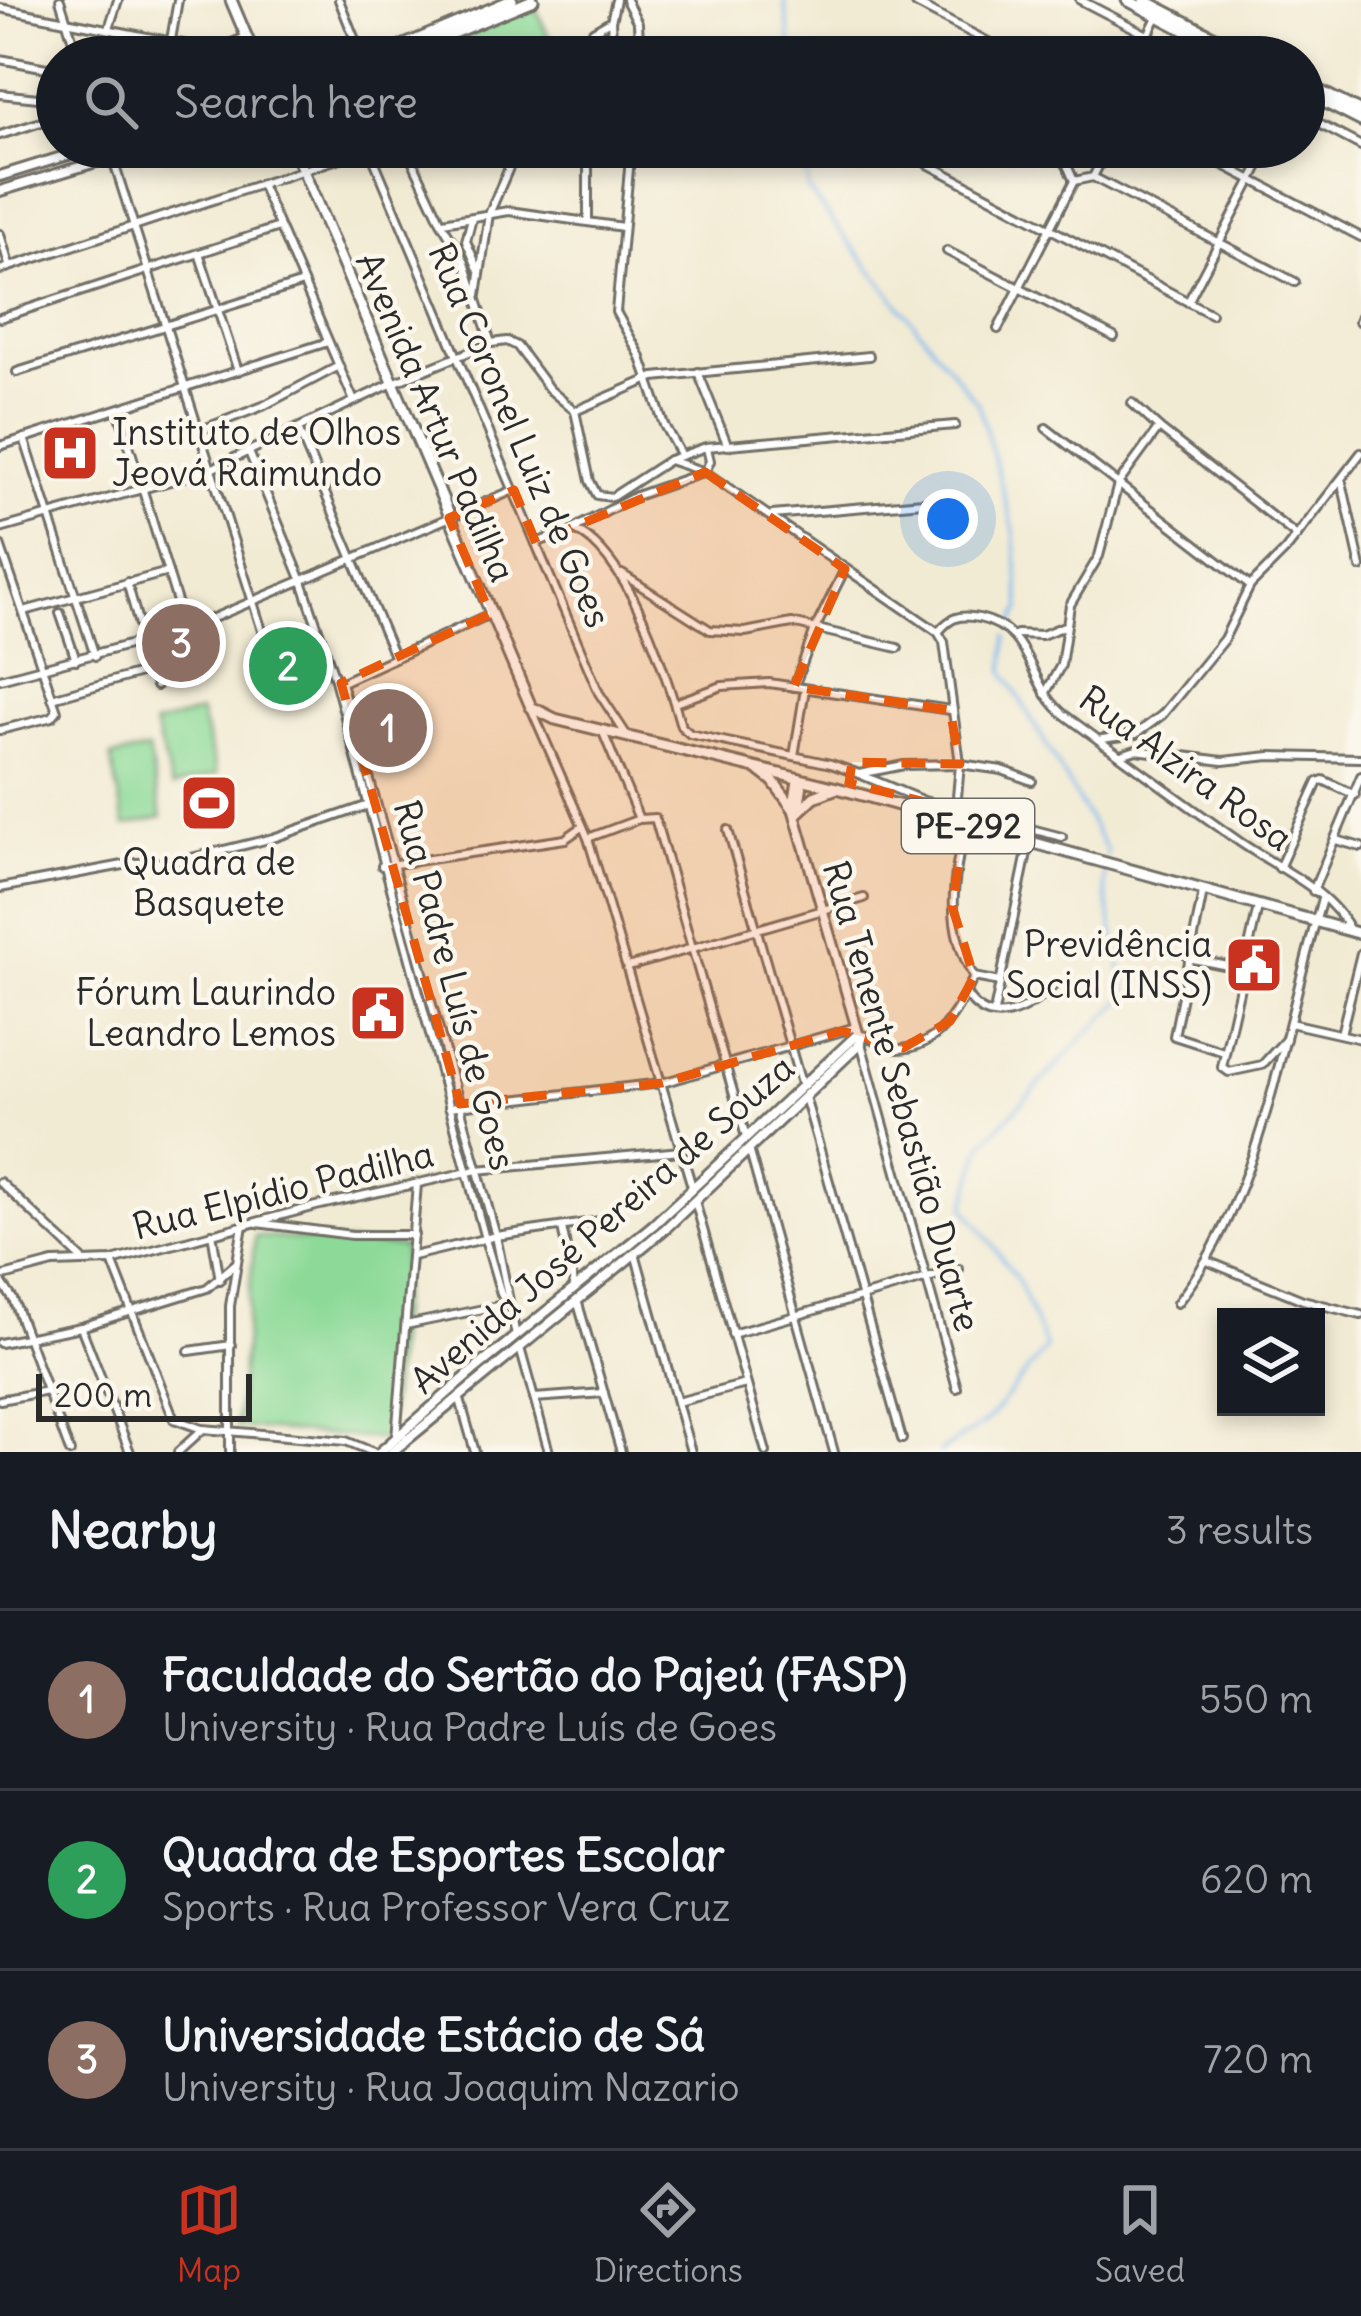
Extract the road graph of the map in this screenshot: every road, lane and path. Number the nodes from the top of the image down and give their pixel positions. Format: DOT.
graph roads {
  1 [pos="60,0"];
  2 [pos="118,0"];
  3 [pos="178,0"];
  4 [pos="231,0"];
  5 [pos="339,0"];
  6 [pos="512,0"];
  7 [pos="533,0"];
  8 [pos="616,0"];
  9 [pos="626,0"];
  10 [pos="1080,0"];
  11 [pos="1127,0"];
  12 [pos="1144,0"];
  13 [pos="916,4"];
  14 [pos="0,8"];
  15 [pos="1157,16"];
  16 [pos="67,20"];
  17 [pos="611,21"];
  18 [pos="110,28"];
  19 [pos="1148,35"];
  20 [pos="71,36"];
  21 [pos="151,36"];
  22 [pos="172,36"];
  23 [pos="246,36"];
  24 [pos="354,36"];
  25 [pos="435,36"];
  26 [pos="442,36"];
  27 [pos="589,36"];
  28 [pos="612,36"];
  29 [pos="639,36"];
  30 [pos="977,36"];
  31 [pos="1196,36"];
  32 [pos="1213,36"];
  33 [pos="0,58"];
  34 [pos="36,66"];
  35 [pos="0,94"];
  36 [pos="36,98"];
  37 [pos="1325,98"];
  38 [pos="1361,116"];
  39 [pos="36,124"];
  40 [pos="1325,127"];
  41 [pos="0,135"];
  42 [pos="1361,146"];
  43 [pos="36,165"];
  44 [pos="65,168"];
  45 [pos="116,168"];
  46 [pos="308,168"];
  47 [pos="379,168"];
  48 [pos="416,168"];
  49 [pos="509,168"];
  50 [pos="588,168"];
  51 [pos="629,168"];
  52 [pos="935,168"];
  53 [pos="1068,168"];
  54 [pos="1098,168"];
  55 [pos="1230,168"];
  56 [pos="1257,168"];
  57 [pos="302,170"];
  58 [pos="0,176"];
  59 [pos="1094,177"];
  60 [pos="1251,179"];
  61 [pos="1074,181"];
  62 [pos="261,184"];
  63 [pos="0,191"];
  64 [pos="489,214"];
  65 [pos="472,218"];
  66 [pos="441,222"];
  67 [pos="588,222"];
  68 [pos="133,226"];
  69 [pos="279,227"];
  70 [pos="623,227"];
  71 [pos="1050,229"];
  72 [pos="0,234"];
  73 [pos="1361,237"];
  74 [pos="1219,242"];
  75 [pos="947,251"];
  76 [pos="200,256"];
  77 [pos="10,266"];
  78 [pos="0,270"];
  79 [pos="148,272"];
  80 [pos="480,274"];
  81 [pos="1295,282"];
  82 [pos="303,283"];
  83 [pos="1020,288"];
  84 [pos="476,298"];
  85 [pos="1188,302"];
  86 [pos="218,311"];
  87 [pos="1210,314"];
  88 [pos="0,318"];
  89 [pos="166,328"];
  90 [pos="998,329"];
  91 [pos="1114,338"];
  92 [pos="328,341"];
  93 [pos="491,343"];
  94 [pos="869,356"];
  95 [pos="458,357"];
  96 [pos="339,366"];
  97 [pos="238,371"];
  98 [pos="698,372"];
  99 [pos="17,373"];
  100 [pos="648,379"];
  101 [pos="393,383"];
  102 [pos="184,390"];
  103 [pos="354,400"];
  104 [pos="1132,403"];
  105 [pos="118,409"];
  106 [pos="575,411"];
  107 [pos="955,425"];
  108 [pos="1046,428"];
  109 [pos="1159,428"];
  110 [pos="298,429"];
  111 [pos="198,431"];
  112 [pos="24,439"];
  113 [pos="0,446"];
  114 [pos="728,446"];
  115 [pos="706,447"];
  116 [pos="249,452"];
  117 [pos="1361,453"];
  118 [pos="680,454"];
  119 [pos="669,460"];
  120 [pos="209,470"];
  121 [pos="705,472"];
  122 [pos="1342,482"];
  123 [pos="1118,484"];
  124 [pos="144,490"];
  125 [pos="514,490"];
  126 [pos="947,500"];
  127 [pos="797,514"];
  128 [pos="771,515"];
  129 [pos="51,517"];
  130 [pos="449,518"];
  131 [pos="573,529"];
  132 [pos="0,530"];
  133 [pos="794,531"];
  134 [pos="1297,536"];
  135 [pos="536,543"];
  136 [pos="0,544"];
  137 [pos="353,560"];
  138 [pos="1361,567"];
  139 [pos="845,569"];
  140 [pos="168,572"];
  141 [pos="618,572"];
  142 [pos="302,581"];
  143 [pos="127,582"];
  144 [pos="1250,586"];
  145 [pos="78,595"];
  146 [pos="253,602"];
  147 [pos="24,611"];
  148 [pos="60,613"];
  149 [pos="490,614"];
  150 [pos="1064,626"];
  151 [pos="815,629"];
  152 [pos="185,630"];
  153 [pos="938,632"];
  154 [pos="1013,633"];
  155 [pos="264,637"];
  156 [pos="145,644"];
  157 [pos="898,648"];
  158 [pos="95,656"];
  159 [pos="394,656"];
  160 [pos="76,660"];
  161 [pos="43,668"];
  162 [pos="152,670"];
  163 [pos="200,677"];
  164 [pos="0,679"];
  165 [pos="337,684"];
  166 [pos="156,686"];
  167 [pos="794,687"];
  168 [pos="805,689"];
  169 [pos="1045,694"];
  170 [pos="52,698"];
  171 [pos="675,703"];
  172 [pos="531,707"];
  173 [pos="950,710"];
  174 [pos="0,730"];
  175 [pos="602,730"];
  176 [pos="628,737"];
  177 [pos="1097,739"];
  178 [pos="1121,755"];
  179 [pos="794,758"];
  180 [pos="1361,758"];
  181 [pos="960,764"];
  182 [pos="755,768"];
  183 [pos="860,774"];
  184 [pos="1361,776"];
  185 [pos="798,778"];
  186 [pos="1032,781"];
  187 [pos="837,788"];
  188 [pos="1355,795"];
  189 [pos="366,806"];
  190 [pos="957,810"];
  191 [pos="796,813"];
  192 [pos="639,819"];
  193 [pos="959,824"];
  194 [pos="583,825"];
  195 [pos="728,830"];
  196 [pos="1062,837"];
  197 [pos="588,838"];
  198 [pos="1335,839"];
  199 [pos="1029,843"];
  200 [pos="1361,847"];
  201 [pos="393,863"];
  202 [pos="382,866"];
  203 [pos="1279,868"];
  204 [pos="0,888"];
  205 [pos="1313,891"];
  206 [pos="1203,892"];
  207 [pos="864,898"];
  208 [pos="1322,899"];
  209 [pos="1258,908"];
  210 [pos="821,911"];
  211 [pos="1315,923"];
  212 [pos="757,929"];
  213 [pos="1356,932"];
  214 [pos="693,946"];
  215 [pos="1361,952"];
  216 [pos="1188,958"];
  217 [pos="628,967"];
  218 [pos="1244,969"];
  219 [pos="974,976"];
  220 [pos="1000,982"];
  221 [pos="1052,986"];
  222 [pos="966,994"];
  223 [pos="994,1012"];
  224 [pos="1290,1023"];
  225 [pos="1341,1034"];
  226 [pos="860,1035"];
  227 [pos="1287,1038"];
  228 [pos="1361,1039"];
  229 [pos="791,1045"];
  230 [pos="1224,1052"];
  231 [pos="725,1066"];
  232 [pos="662,1083"];
  233 [pos="804,1092"];
  234 [pos="460,1105"];
  235 [pos="449,1107"];
  236 [pos="748,1143"];
  237 [pos="681,1151"];
  238 [pos="478,1170"];
  239 [pos="467,1173"];
  240 [pos="0,1182"];
  241 [pos="417,1184"];
  242 [pos="694,1195"];
  243 [pos="600,1221"];
  244 [pos="253,1222"];
  245 [pos="243,1225"];
  246 [pos="561,1227"];
  247 [pos="212,1233"];
  248 [pos="414,1235"];
  249 [pos="496,1236"];
  250 [pos="485,1239"];
  251 [pos="635,1253"];
  252 [pos="413,1256"];
  253 [pos="85,1261"];
  254 [pos="112,1261"];
  255 [pos="1207,1261"];
  256 [pos="235,1264"];
  257 [pos="958,1269"];
  258 [pos="0,1279"];
  259 [pos="925,1279"];
  260 [pos="220,1280"];
  261 [pos="575,1289"];
  262 [pos="862,1297"];
  263 [pos="577,1300"];
  264 [pos="1178,1303"];
  265 [pos="509,1306"];
  266 [pos="131,1312"];
  267 [pos="796,1316"];
  268 [pos="1361,1316"];
  269 [pos="406,1325"];
  270 [pos="81,1327"];
  271 [pos="732,1334"];
  272 [pos="28,1335"];
  273 [pos="518,1342"];
  274 [pos="0,1343"];
  275 [pos="231,1345"];
  276 [pos="189,1351"];
  277 [pos="746,1384"];
  278 [pos="957,1388"];
  279 [pos="47,1391"];
  280 [pos="604,1394"];
  281 [pos="459,1396"];
  282 [pos="534,1398"];
  283 [pos="0,1400"];
  284 [pos="677,1402"];
  285 [pos="203,1429"];
  286 [pos="230,1432"];
  287 [pos="902,1439"];
  288 [pos="398,1448"];
  289 [pos="70,1452"];
  290 [pos="130,1452"];
  291 [pos="178,1452"];
  292 [pos="230,1452"];
  293 [pos="376,1452"];
  294 [pos="475,1452"];
  295 [pos="549,1452"];
  296 [pos="621,1452"];
  297 [pos="691,1452"];
  298 [pos="766,1452"];
  299 [pos="835,1452"];
  1 -- 16 [label="street"];
  2 -- 18 [label="street"];
  3 -- 22 [label="street"];
  4 -- 23 [label="main road"];
  5 -- 24 [label="street"];
  6 -- 25 [label="main road"];
  7 -- 26 [label="main road"];
  8 -- 17 [label="street"];
  9 -- 29 [label="street"];
  10 -- 19 [label="street"];
  11 -- 15 [label="main road"];
  12 -- 32 [label="main road"];
  13 -- 30 [label="street"];
  14 -- 16 [label="street"];
  15 -- 19 [label="street"];
  15 -- 31 [label="main road"];
  16 -- 18 [label="street"];
  16 -- 20 [label="street"];
  17 -- 27 [label="street"];
  17 -- 28 [label="street"];
  18 -- 21 [label="street"];
  33 -- 34 [label="street"];
  35 -- 36 [label="street"];
  37 -- 38 [label="main road"];
  39 -- 41 [label="street"];
  40 -- 42 [label="street"];
  43 -- 58 [label="street"];
  44 -- 63 [label="street"];
  45 -- 68 [label="street"];
  46 -- 57 [label="street"];
  47 -- 95 [label="street, Rua Coronel Luiz de Goes"];
  48 -- 66 [label="street"];
  49 -- 64 [label="street"];
  50 -- 67 [label="street"];
  51 -- 70 [label="street"];
  52 -- 71 [label="street"];
  53 -- 61 [label="street"];
  54 -- 59 [label="street"];
  55 -- 60 [label="street"];
  56 -- 60 [label="street"];
  57 -- 62 [label="street"];
  57 -- 101 [label="main road, Avenida Artur Padilha"];
  59 -- 61 [label="street"];
  59 -- 74 [label="street"];
  60 -- 73 [label="street"];
  60 -- 74 [label="street"];
  61 -- 71 [label="street"];
  62 -- 68 [label="street"];
  62 -- 69 [label="street"];
  64 -- 65 [label="street"];
  64 -- 67 [label="street"];
  64 -- 80 [label="street"];
  65 -- 66 [label="street"];
  65 -- 80 [label="street"];
  66 -- 84 [label="street"];
  67 -- 70 [label="street"];
  68 -- 77 [label="street"];
  68 -- 79 [label="street"];
  69 -- 76 [label="street"];
  69 -- 82 [label="street"];
  70 -- 100 [label="street"];
  71 -- 83 [label="street"];
  71 -- 85 [label="street"];
  72 -- 77 [label="street"];
  74 -- 81 [label="street"];
  74 -- 85 [label="street"];
  75 -- 83 [label="street"];
  76 -- 79 [label="street"];
  76 -- 86 [label="street"];
  77 -- 78 [label="street"];
  79 -- 88 [label="street"];
  79 -- 89 [label="street"];
  80 -- 84 [label="street"];
  82 -- 86 [label="street"];
  82 -- 92 [label="street"];
  83 -- 90 [label="street"];
  83 -- 91 [label="street"];
  84 -- 93 [label="street"];
  85 -- 87 [label="street"];
  86 -- 89 [label="street"];
  86 -- 97 [label="street"];
  89 -- 99 [label="street"];
  89 -- 102 [label="street"];
  92 -- 96 [label="street"];
  92 -- 97 [label="street"];
  93 -- 95 [label="street"];
  93 -- 106 [label="street"];
  94 -- 98 [label="street"];
  95 -- 101 [label="street"];
  95 -- 125 [label="street, Rua Coronel Luiz de Goes"];
  96 -- 103 [label="street"];
  96 -- 111 [label="street"];
  97 -- 102 [label="street"];
  98 -- 100 [label="street"];
  98 -- 114 [label="street"];
  100 -- 106 [label="street"];
  100 -- 118 [label="street"];
  101 -- 103 [label="street"];
  101 -- 130 [label="main road, Avenida Artur Padilha"];
  102 -- 105 [label="street"];
  102 -- 111 [label="street"];
  103 -- 110 [label="street"];
  104 -- 109 [label="street"];
  105 -- 112 [label="street"];
  105 -- 124 [label="street"];
  106 -- 119 [label="street"];
  107 -- 114 [label="street"];
  108 -- 123 [label="street"];
  109 -- 123 [label="street"];
  109 -- 134 [label="street"];
  110 -- 116 [label="street"];
  110 -- 137 [label="street"];
  111 -- 120 [label="street"];
  112 -- 113 [label="street"];
  112 -- 129 [label="street"];
  114 -- 115 [label="street"];
  115 -- 118 [label="street"];
  115 -- 121 [label="street"];
  116 -- 120 [label="street"];
  116 -- 142 [label="street"];
  117 -- 122 [label="street"];
  118 -- 119 [label="street"];
  119 -- 121 [label="street"];
  120 -- 124 [label="street"];
  120 -- 146 [label="street"];
  121 -- 128 [label="street"];
  121 -- 131 [label="street"];
  122 -- 134 [label="street"];
  122 -- 138 [label="street"];
  123 -- 144 [label="street"];
  123 -- 150 [label="street"];
  124 -- 129 [label="street"];
  124 -- 140 [label="street"];
  125 -- 130 [label="street"];
  125 -- 135 [label="street, Rua Coronel Luiz de Goes"];
  126 -- 127 [label="street"];
  127 -- 128 [label="street"];
  127 -- 133 [label="street"];
  128 -- 133 [label="street"];
  129 -- 132 [label="street"];
  129 -- 145 [label="street"];
  130 -- 137 [label="street"];
  130 -- 149 [label="main road, Avenida Artur Padilha"];
  131 -- 135 [label="street"];
  131 -- 141 [label="street"];
  133 -- 139 [label="street"];
  134 -- 144 [label="street"];
  135 -- 176 [label="street, Rua Coronel Luiz de Goes"];
  136 -- 147 [label="street"];
  137 -- 142 [label="street"];
  137 -- 159 [label="street"];
  139 -- 151 [label="street"];
  139 -- 153 [label="street"];
  140 -- 143 [label="street"];
  140 -- 152 [label="street"];
  141 -- 151 [label="street"];
  141 -- 171 [label="street"];
  142 -- 146 [label="street"];
  142 -- 165 [label="street"];
  143 -- 145 [label="street"];
  143 -- 156 [label="street"];
  144 -- 177 [label="street"];
  145 -- 147 [label="street"];
  145 -- 158 [label="street"];
  146 -- 152 [label="street"];
  146 -- 155 [label="street"];
  147 -- 161 [label="street"];
  148 -- 160 [label="street"];
  149 -- 159 [label="street"];
  149 -- 172 [label="main road, Avenida Artur Padilha"];
  150 -- 154 [label="street"];
  150 -- 169 [label="street"];
  151 -- 157 [label="street"];
  151 -- 167 [label="street"];
  152 -- 156 [label="street"];
  152 -- 163 [label="street"];
  153 -- 154 [label="street"];
  153 -- 173 [label="street"];
  154 -- 169 [label="street"];
  156 -- 158 [label="street"];
  156 -- 162 [label="street"];
  158 -- 160 [label="street"];
  159 -- 165 [label="street"];
  160 -- 161 [label="street"];
  161 -- 164 [label="street"];
  161 -- 170 [label="street"];
  162 -- 166 [label="street"];
  162 -- 170 [label="street"];
  165 -- 189 [label="street, Rua Padre Luís de Goes"];
  165 -- 201 [label="street, Rua Padre Luís de Goes"];
  167 -- 168 [label="street"];
  167 -- 171 [label="street"];
  168 -- 173 [label="street"];
  168 -- 179 [label="street"];
  169 -- 177 [label="street, Rua Alzira Rosa"];
  170 -- 174 [label="street"];
  171 -- 179 [label="street"];
  172 -- 175 [label="main road, PE-292"];
  172 -- 194 [label="street"];
  173 -- 181 [label="street"];
  175 -- 176 [label="main road, PE-292"];
  175 -- 192 [label="street"];
  176 -- 182 [label="main road, PE-292"];
  177 -- 178 [label="street, Rua Alzira Rosa"];
  178 -- 180 [label="street"];
  178 -- 203 [label="street, Rua Alzira Rosa"];
  179 -- 183 [label="street"];
  181 -- 183 [label="street"];
  181 -- 186 [label="street"];
  181 -- 190 [label="street"];
  182 -- 185 [label="main road, PE-292"];
  182 -- 191 [label="main road"];
  183 -- 190 [label="street"];
  184 -- 188 [label="street"];
  185 -- 187 [label="main road, PE-292"];
  185 -- 191 [label="street, Rua Tenente Sebastião Duarte"];
  187 -- 191 [label="main road"];
  187 -- 193 [label="main road, PE-292"];
  188 -- 198 [label="street"];
  188 -- 203 [label="street"];
  189 -- 202 [label="street, Rua Padre Luís de Goes"];
  189 -- 204 [label="street"];
  190 -- 193 [label="street"];
  190 -- 196 [label="street"];
  191 -- 210 [label="street, Rua Tenente Sebastião Duarte"];
  192 -- 197 [label="street"];
  192 -- 214 [label="street"];
  193 -- 199 [label="main road, PE-292"];
  193 -- 219 [label="street"];
  194 -- 197 [label="street"];
  194 -- 201 [label="street"];
  195 -- 212 [label="street"];
  197 -- 217 [label="street"];
  198 -- 200 [label="street"];
  198 -- 205 [label="street"];
  199 -- 206 [label="main road, PE-292"];
  199 -- 220 [label="street"];
  201 -- 202 [label="street"];
  201 -- 234 [label="street, Rua Padre Luís de Goes"];
  202 -- 235 [label="street, Rua Padre Luís de Goes"];
  203 -- 205 [label="street, Rua Alzira Rosa"];
  205 -- 208 [label="street, Rua Alzira Rosa"];
  206 -- 209 [label="main road, PE-292"];
  206 -- 216 [label="street"];
  207 -- 210 [label="street"];
  208 -- 211 [label="street"];
  208 -- 213 [label="street, Rua Alzira Rosa"];
  209 -- 211 [label="main road, PE-292"];
  209 -- 218 [label="street"];
  210 -- 212 [label="street"];
  210 -- 226 [label="street, Rua Tenente Sebastião Duarte"];
  211 -- 213 [label="main road, PE-292"];
  211 -- 224 [label="street"];
  212 -- 214 [label="street"];
  212 -- 229 [label="street"];
  214 -- 217 [label="street"];
  214 -- 231 [label="street"];
  215 -- 225 [label="street"];
  216 -- 218 [label="street"];
  216 -- 230 [label="street"];
  217 -- 232 [label="street"];
  218 -- 230 [label="street"];
  219 -- 220 [label="street"];
  219 -- 222 [label="street"];
  220 -- 223 [label="street"];
  221 -- 223 [label="street"];
  222 -- 223 [label="street"];
  222 -- 226 [label="street"];
  224 -- 225 [label="street"];
  224 -- 227 [label="street"];
  225 -- 228 [label="street"];
  226 -- 229 [label="street"];
  226 -- 233 [label="street, Avenida José Pereira de Souza"];
  226 -- 259 [label="street, Rua Tenente Sebastião Duarte"];
  227 -- 230 [label="street"];
  227 -- 255 [label="street"];
  229 -- 231 [label="street"];
  229 -- 233 [label="street"];
  231 -- 232 [label="street"];
  231 -- 236 [label="street"];
  232 -- 234 [label="street"];
  232 -- 237 [label="street"];
  233 -- 236 [label="street, Avenida José Pereira de Souza"];
  233 -- 262 [label="street"];
  234 -- 235 [label="street"];
  234 -- 238 [label="street, Rua Padre Luís de Goes"];
  235 -- 239 [label="street, Rua Padre Luís de Goes"];
  236 -- 242 [label="street, Avenida José Pereira de Souza"];
  236 -- 267 [label="street"];
  237 -- 238 [label="street, Rua Elpídio Padilha"];
  237 -- 242 [label="street"];
  238 -- 239 [label="street, Rua Elpídio Padilha"];
  238 -- 249 [label="street, Rua Padre Luís de Goes"];
  239 -- 241 [label="street, Rua Elpídio Padilha"];
  239 -- 250 [label="street, Rua Padre Luís de Goes"];
  240 -- 253 [label="street"];
  241 -- 244 [label="street, Rua Elpídio Padilha"];
  241 -- 248 [label="street"];
  242 -- 251 [label="street, Avenida José Pereira de Souza"];
  242 -- 261 [label="street, Avenida José Pereira de Souza"];
  242 -- 271 [label="street"];
  243 -- 246 [label="street"];
  244 -- 245 [label="street, Rua Elpídio Padilha"];
  244 -- 248 [label="street"];
  245 -- 247 [label="street, Rua Elpídio Padilha"];
  245 -- 256 [label="street"];
  246 -- 249 [label="street"];
  246 -- 261 [label="street"];
  247 -- 254 [label="street, Rua Elpídio Padilha"];
  247 -- 260 [label="street"];
  248 -- 252 [label="street"];
  249 -- 250 [label="street"];
  249 -- 265 [label="street, Rua Padre Luís de Goes"];
  250 -- 252 [label="street"];
  250 -- 265 [label="street, Rua Padre Luís de Goes"];
  251 -- 263 [label="street, Avenida José Pereira de Souza"];
  251 -- 284 [label="street"];
  252 -- 269 [label="street"];
  253 -- 254 [label="street, Rua Elpídio Padilha"];
  253 -- 258 [label="street, Rua Elpídio Padilha"];
  254 -- 266 [label="street"];
  255 -- 264 [label="street"];
  255 -- 268 [label="street"];
  256 -- 260 [label="street"];
  256 -- 275 [label="street"];
  257 -- 259 [label="street"];
  258 -- 272 [label="street"];
  259 -- 262 [label="street"];
  259 -- 278 [label="street, Rua Tenente Sebastião Duarte"];
  260 -- 266 [label="street"];
  261 -- 273 [label="street, Avenida José Pereira de Souza"];
  262 -- 267 [label="street"];
  262 -- 287 [label="street"];
  263 -- 273 [label="street, Avenida José Pereira de Souza"];
  263 -- 280 [label="street"];
  265 -- 269 [label="street"];
  265 -- 273 [label="street"];
  266 -- 270 [label="street"];
  266 -- 285 [label="street"];
  267 -- 271 [label="street"];
  267 -- 299 [label="street"];
  269 -- 288 [label="street"];
  270 -- 272 [label="street"];
  270 -- 290 [label="street"];
  271 -- 277 [label="street"];
  272 -- 274 [label="street"];
  272 -- 279 [label="street"];
  273 -- 281 [label="street, Avenida José Pereira de Souza"];
  273 -- 282 [label="street"];
  273 -- 288 [label="street, Avenida José Pereira de Souza"];
  275 -- 276 [label="street"];
  275 -- 286 [label="street"];
  277 -- 284 [label="street"];
  277 -- 298 [label="street"];
  279 -- 283 [label="street"];
  279 -- 289 [label="street"];
  280 -- 282 [label="street"];
  280 -- 296 [label="street"];
  281 -- 288 [label="street, Avenida José Pereira de Souza"];
  281 -- 294 [label="street"];
  282 -- 295 [label="street"];
  284 -- 297 [label="street"];
  285 -- 286 [label="street"];
  285 -- 291 [label="street"];
  286 -- 292 [label="street"];
  286 -- 293 [label="street"];
  288 -- 293 [label="street, Avenida José Pereira de Souza"];
}
